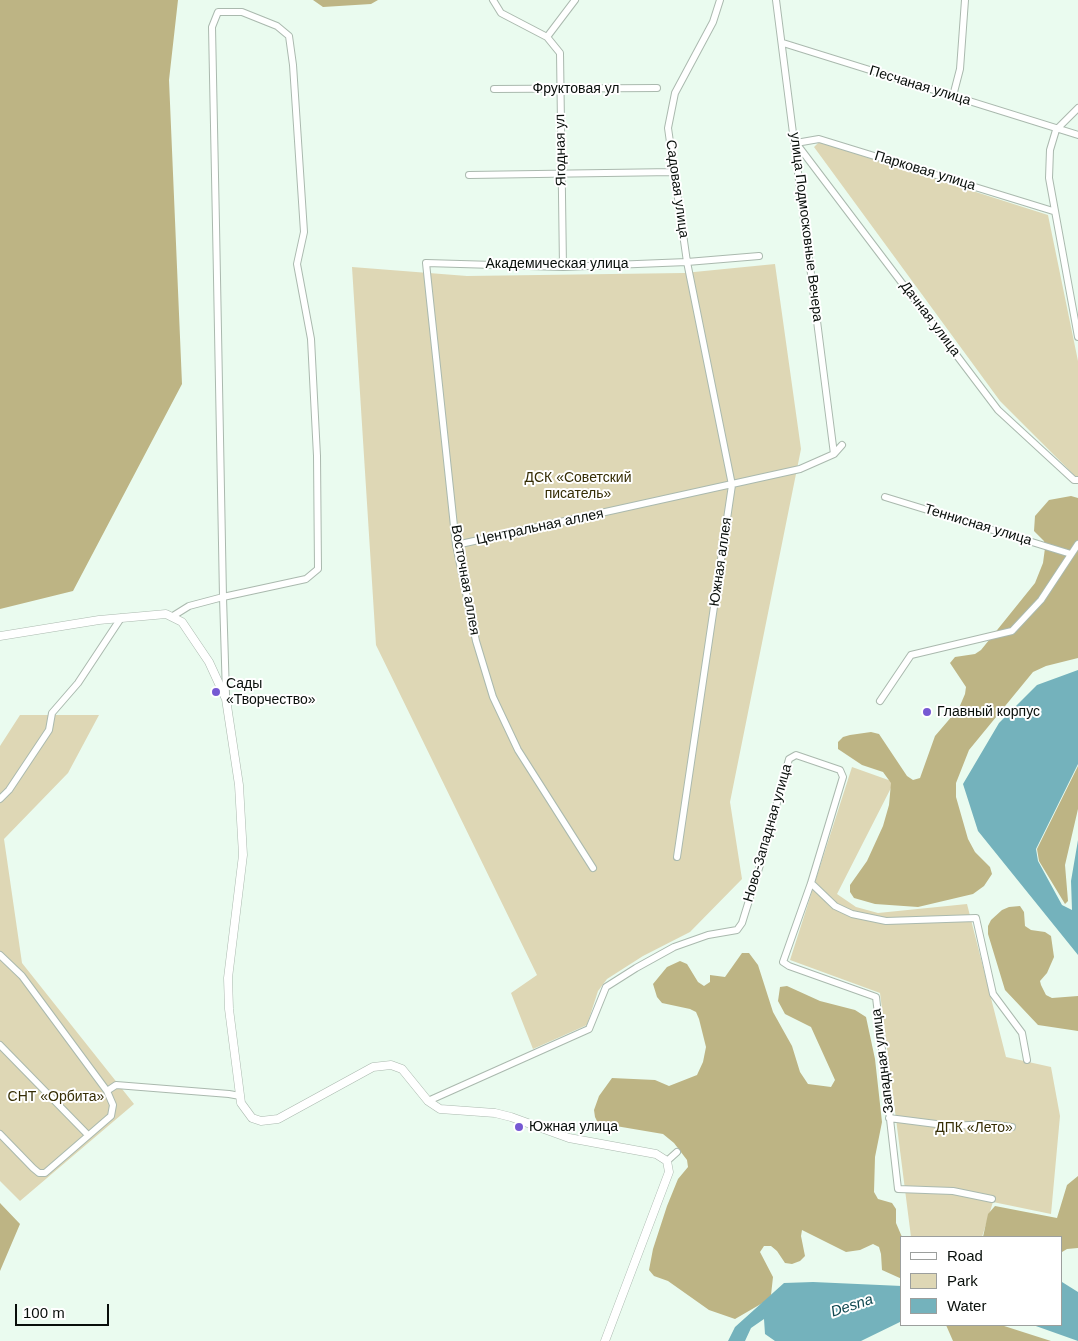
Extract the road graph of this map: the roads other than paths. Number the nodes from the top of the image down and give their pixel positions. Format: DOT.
graph roads {
  1 [pos="493,0"];
  2 [pos="575,0"];
  3 [pos="720,0"];
  4 [pos="776,0"];
  5 [pos="965,0"];
  6 [pos="547,37"];
  7 [pos="783,43"];
  8 [pos="657,88"];
  9 [pos="494,89"];
  10 [pos="560,89"];
  11 [pos="953,96"];
  12 [pos="1078,108"];
  13 [pos="1056,130"];
  14 [pos="1078,135"];
  15 [pos="796,143"];
  16 [pos="674,172"];
  17 [pos="562,174"];
  18 [pos="469,175"];
  19 [pos="1053,211"];
  20 [pos="759,256"];
  21 [pos="426,263"];
  22 [pos="688,265"];
  23 [pos="563,267"];
  24 [pos="1078,337"];
  25 [pos="842,445"];
  26 [pos="834,454"];
  27 [pos="1078,480"];
  28 [pos="732,485"];
  29 [pos="885,497"];
  30 [pos="1078,544"];
  31 [pos="456,545"];
  32 [pos="1071,554"];
  33 [pos="223,598"];
  34 [pos="173,616"];
  35 [pos="121,618"];
  36 [pos="0,636"];
  37 [pos="226,699"];
  38 [pos="880,701"];
  39 [pos="0,798"];
  40 [pos="677,857"];
  41 [pos="593,868"];
  42 [pos="811,883"];
  43 [pos="0,955"];
  44 [pos="0,1045"];
  45 [pos="1027,1060"];
  46 [pos="107,1091"];
  47 [pos="240,1096"];
  48 [pos="428,1101"];
  49 [pos="889,1118"];
  50 [pos="1012,1127"];
  51 [pos="0,1134"];
  52 [pos="88,1135"];
  53 [pos="677,1152"];
  54 [pos="667,1161"];
  55 [pos="992,1199"];
  56 [pos="605,1341"];
  1 -- 6 [label="street"];
  2 -- 6 [label="street"];
  3 -- 16 [label="street, Садовая улица"];
  4 -- 7 [label="street, улица Подмосковные Вечера"];
  5 -- 11 [label="street"];
  6 -- 10 [label="street, Ягодная ул"];
  7 -- 11 [label="street, Песчаная улица"];
  7 -- 15 [label="street, улица Подмосковные Вечера"];
  8 -- 10 [label="street, Фруктовая ул"];
  9 -- 10 [label="street, Фруктовая ул"];
  10 -- 17 [label="street, Ягодная ул"];
  11 -- 13 [label="street, Песчаная улица"];
  12 -- 13 [label="street"];
  13 -- 14 [label="street, Песчаная улица"];
  13 -- 19 [label="street"];
  15 -- 19 [label="street, Парковая улица"];
  15 -- 26 [label="street, улица Подмосковные Вечера"];
  15 -- 27 [label="street, Дачная улица"];
  16 -- 17 [label="street"];
  16 -- 22 [label="street, Садовая улица"];
  17 -- 18 [label="street"];
  17 -- 23 [label="street, Ягодная ул"];
  19 -- 24 [label="street"];
  20 -- 22 [label="street, Академическая улица"];
  21 -- 23 [label="street, Академическая улица"];
  21 -- 31 [label="street, Восточная аллея"];
  22 -- 23 [label="street, Академическая улица"];
  22 -- 28 [label="street, Южная аллея"];
  25 -- 26 [label="street"];
  26 -- 28 [label="street, Центральная аллея"];
  28 -- 31 [label="street, Центральная аллея"];
  28 -- 40 [label="street, Южная аллея"];
  29 -- 32 [label="street, Теннисная улица"];
  30 -- 32 [label="street"];
  31 -- 41 [label="street, Восточная аллея"];
  32 -- 38 [label="street"];
  33 -- 33 [label="street"];
  33 -- 34 [label="street"];
  33 -- 37 [label="street"];
  34 -- 35 [label="street"];
  34 -- 37 [label="street"];
  35 -- 36 [label="street"];
  35 -- 39 [label="street"];
  37 -- 47 [label="street"];
  42 -- 45 [label="street"];
  42 -- 48 [label="street, Ново-Западная улица"];
  42 -- 49 [label="street, Западная улица"];
  43 -- 46 [label="street"];
  44 -- 52 [label="street"];
  46 -- 47 [label="street"];
  46 -- 52 [label="street"];
  47 -- 48 [label="street"];
  48 -- 54 [label="street"];
  49 -- 50 [label="street"];
  49 -- 55 [label="street, Западная улица"];
  51 -- 52 [label="street"];
  53 -- 54 [label="street"];
  54 -- 56 [label="street"];
}
